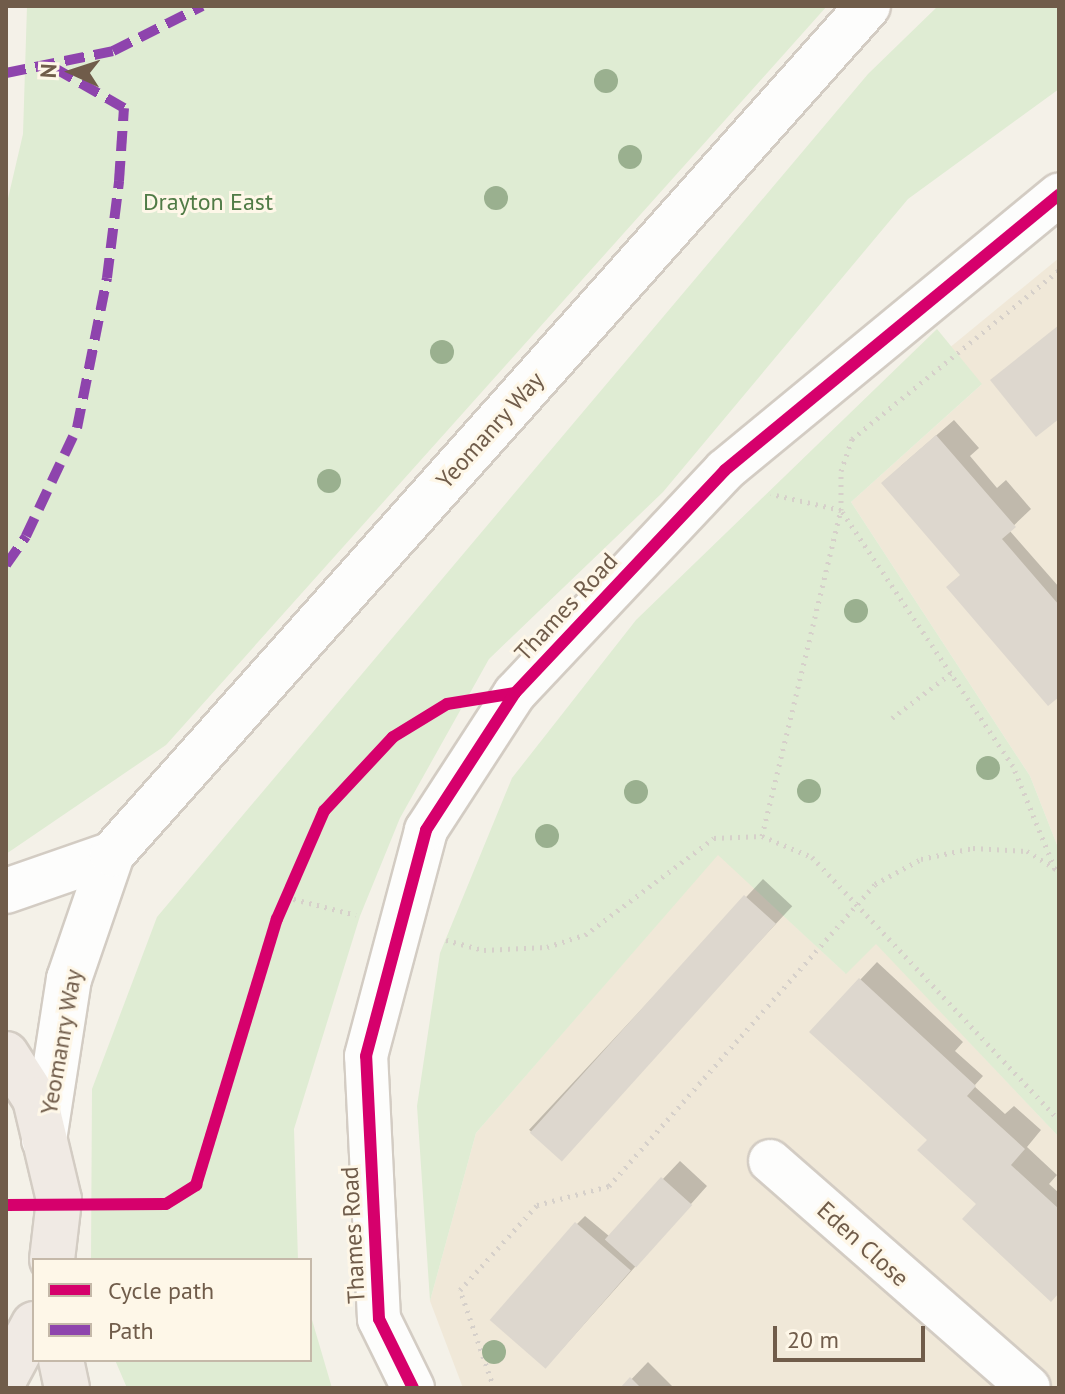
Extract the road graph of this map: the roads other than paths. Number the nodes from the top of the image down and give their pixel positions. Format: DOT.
graph roads {
  1 [pos="868,6"];
  2 [pos="1059,195"];
  3 [pos="112,854"];
  4 [pos="6,891"];
  5 [pos="6,1054"];
  6 [pos="44,1140"];
  7 [pos="770,1161"];
  8 [pos="52,1258"];
  9 [pos="32,1328"];
  10 [pos="61,1362"];
  11 [pos="6,1376"];
  12 [pos="67,1388"];
  13 [pos="413,1388"];
  14 [pos="1029,1388"];
  1 -- 3 [label="street, Yeomanry Way"];
  2 -- 13 [label="street, Thames Road"];
  3 -- 4 [label="street, Yeomanry Way"];
  3 -- 6 [label="street, Yeomanry Way"];
  5 -- 6 [label="highway"];
  6 -- 8 [label="highway"];
  7 -- 14 [label="street, Eden Close"];
  9 -- 11 [label="highway"];
  10 -- 12 [label="highway"];
}
